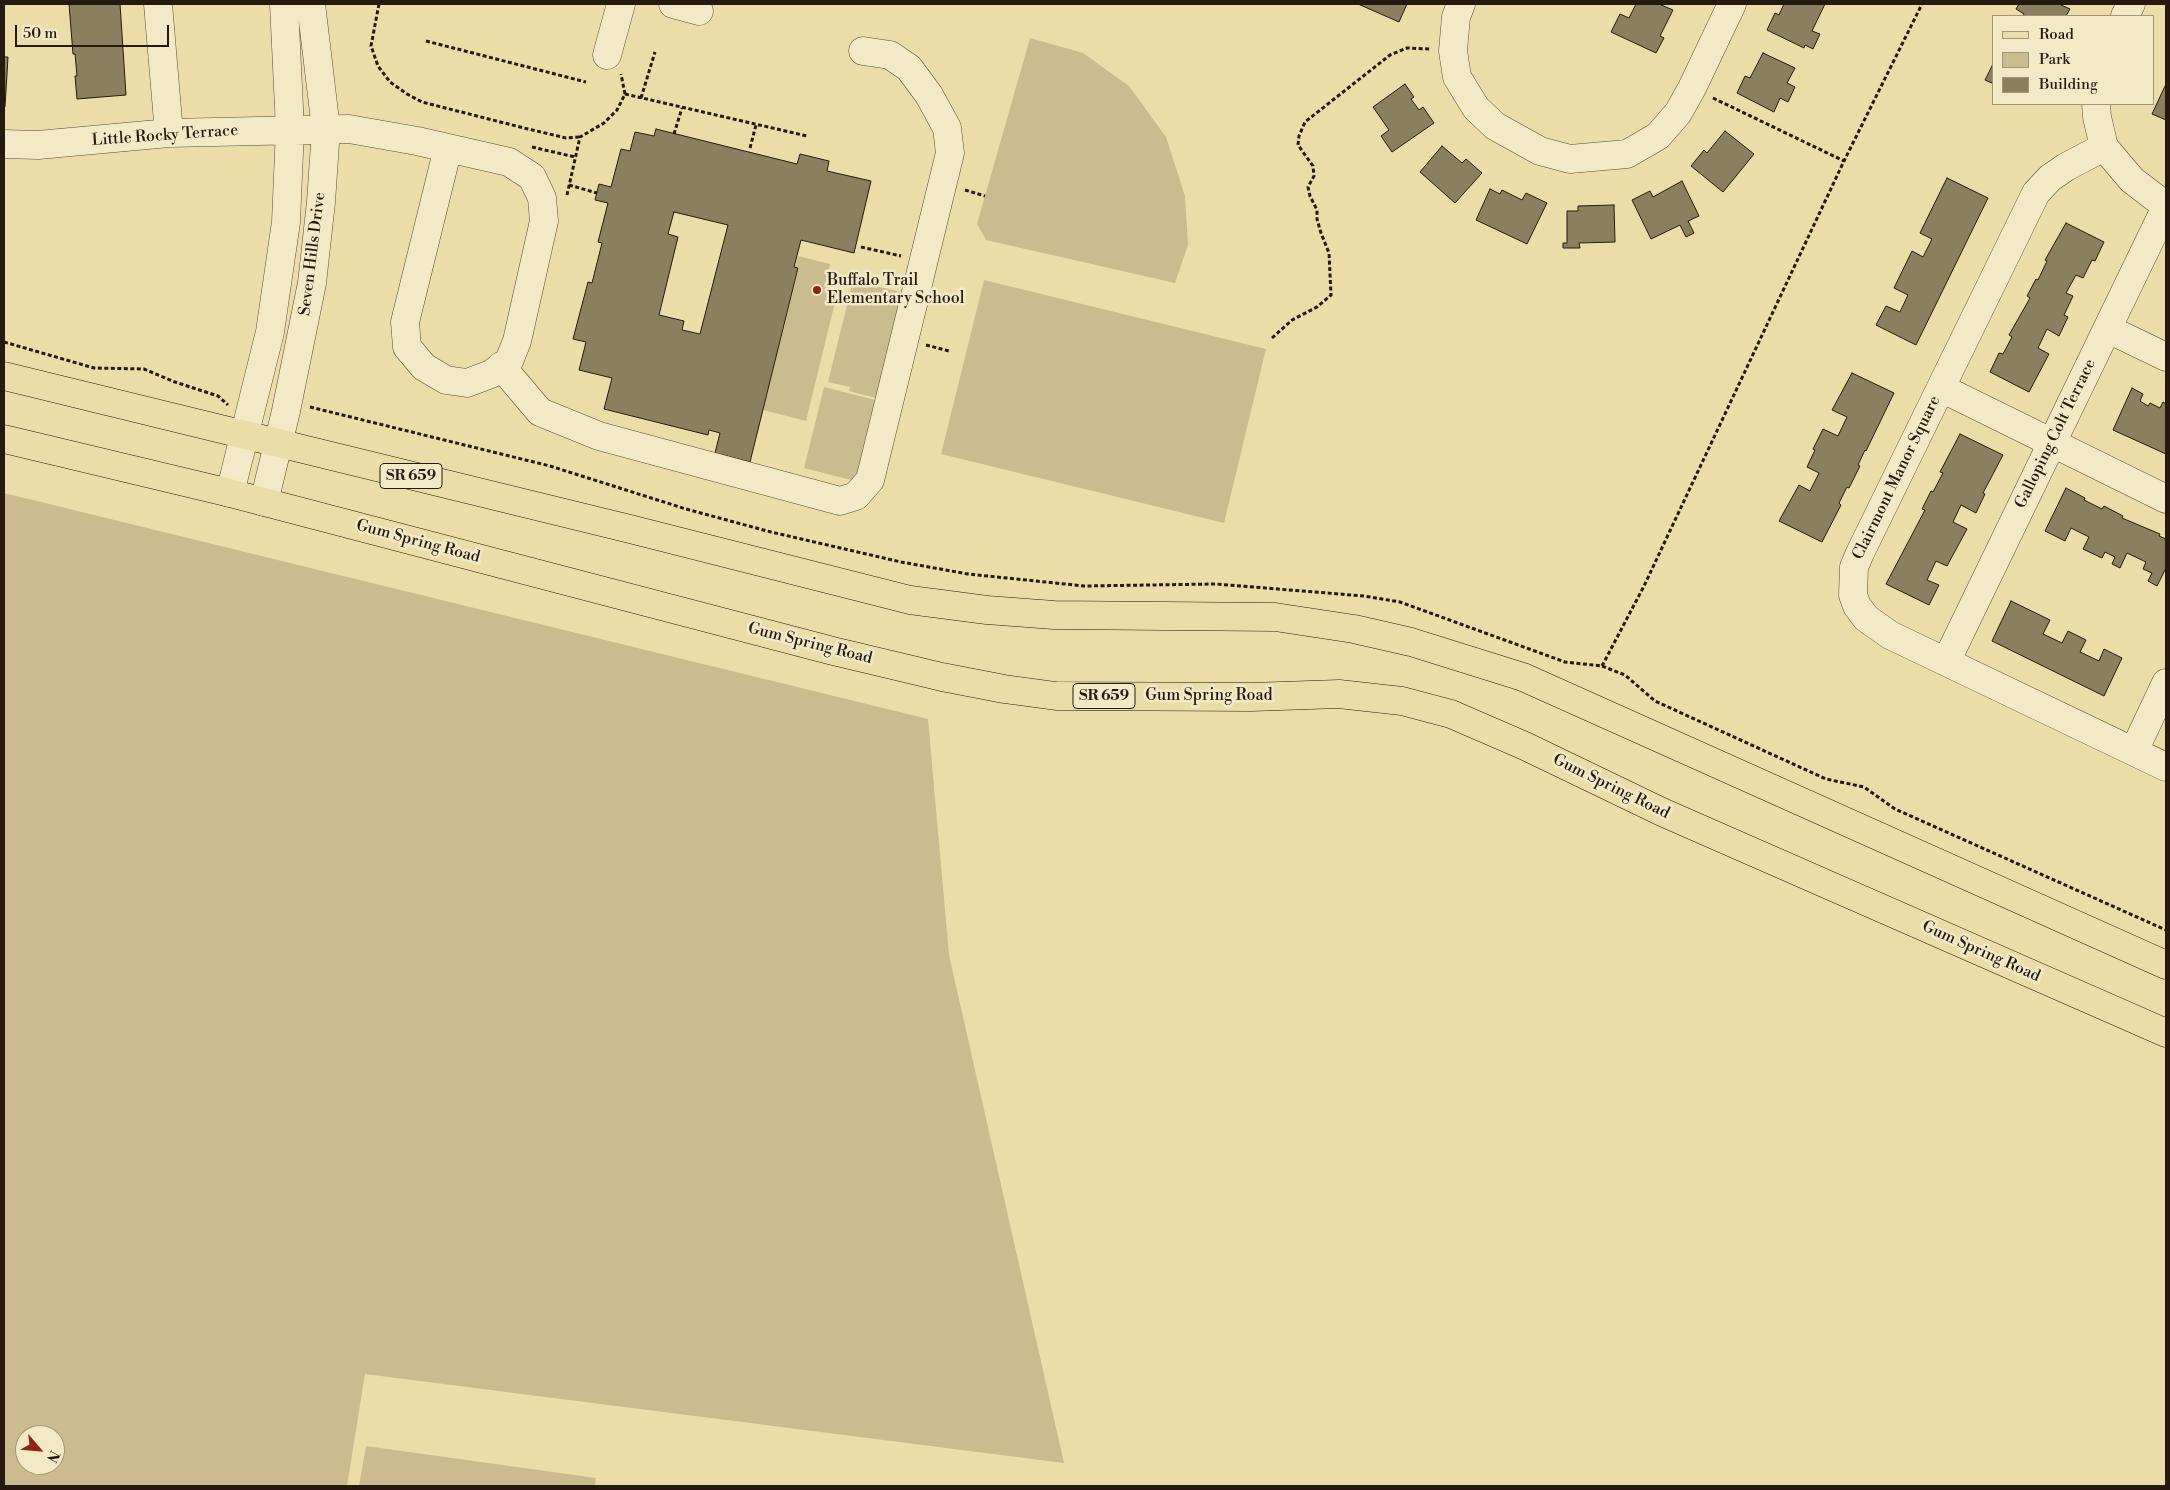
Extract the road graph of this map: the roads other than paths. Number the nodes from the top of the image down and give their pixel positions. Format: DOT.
graph roads {
  1 [pos="158,4"];
  2 [pos="284,4"];
  3 [pos="311,4"];
  4 [pos="622,4"];
  5 [pos="672,4"];
  6 [pos="1461,4"];
  7 [pos="1732,4"];
  8 [pos="699,11"];
  9 [pos="863,51"];
  10 [pos="607,55"];
  11 [pos="2096,105"];
  12 [pos="290,129"];
  13 [pos="326,129"];
  14 [pos="169,132"];
  15 [pos="4,144"];
  16 [pos="2104,147"];
  17 [pos="448,148"];
  18 [pos="2166,207"];
  19 [pos="2108,329"];
  20 [pos="2166,357"];
  21 [pos="502,366"];
  22 [pos="4,376"];
  23 [pos="1941,388"];
  24 [pos="245,435"];
  25 [pos="4,439"];
  26 [pos="277,443"];
  27 [pos="2051,443"];
  28 [pos="230,493"];
  29 [pos="2166,499"];
  30 [pos="264,502"];
  31 [pos="1946,662"];
  32 [pos="2166,684"];
  33 [pos="2134,751"];
  34 [pos="2166,767"];
  35 [pos="2166,965"];
  36 [pos="2166,1033"];
  1 -- 14 [label="street"];
  2 -- 12 [label="street, Seven Hills Drive"];
  3 -- 13 [label="street, Seven Hills Drive"];
  4 -- 10 [label="street"];
  5 -- 8 [label="street"];
  6 -- 7 [label="street"];
  9 -- 21 [label="street"];
  11 -- 16 [label="street"];
  12 -- 13 [label="street, Little Rocky Terrace"];
  12 -- 14 [label="street, Little Rocky Terrace"];
  12 -- 24 [label="street, Seven Hills Drive"];
  13 -- 17 [label="street, Little Rocky Terrace"];
  13 -- 26 [label="street, Seven Hills Drive"];
  14 -- 15 [label="street, Little Rocky Terrace"];
  16 -- 18 [label="street"];
  16 -- 23 [label="street, Clairmont Manor Square"];
  17 -- 21 [label="street, Little Rocky Terrace"];
  17 -- 21 [label="street"];
  18 -- 19 [label="street, Galloping Colt Terrace"];
  19 -- 20 [label="street"];
  19 -- 27 [label="street, Galloping Colt Terrace"];
  22 -- 24 [label="main road, SR 659"];
  23 -- 27 [label="street"];
  23 -- 31 [label="street, Clairmont Manor Square"];
  24 -- 26 [label="main road, SR 659"];
  24 -- 28 [label="street, Seven Hills Drive"];
  25 -- 28 [label="main road, Gum Spring Road / SR 659"];
  26 -- 30 [label="street, Seven Hills Drive"];
  26 -- 35 [label="main road, SR 659"];
  27 -- 29 [label="street"];
  27 -- 31 [label="street, Galloping Colt Terrace"];
  28 -- 30 [label="main road, Gum Spring Road / SR 659"];
  30 -- 36 [label="main road, Gum Spring Road / SR 659"];
  31 -- 33 [label="street, Clairmont Manor Square"];
  32 -- 33 [label="street"];
  33 -- 34 [label="street, Clairmont Manor Square"];
}
